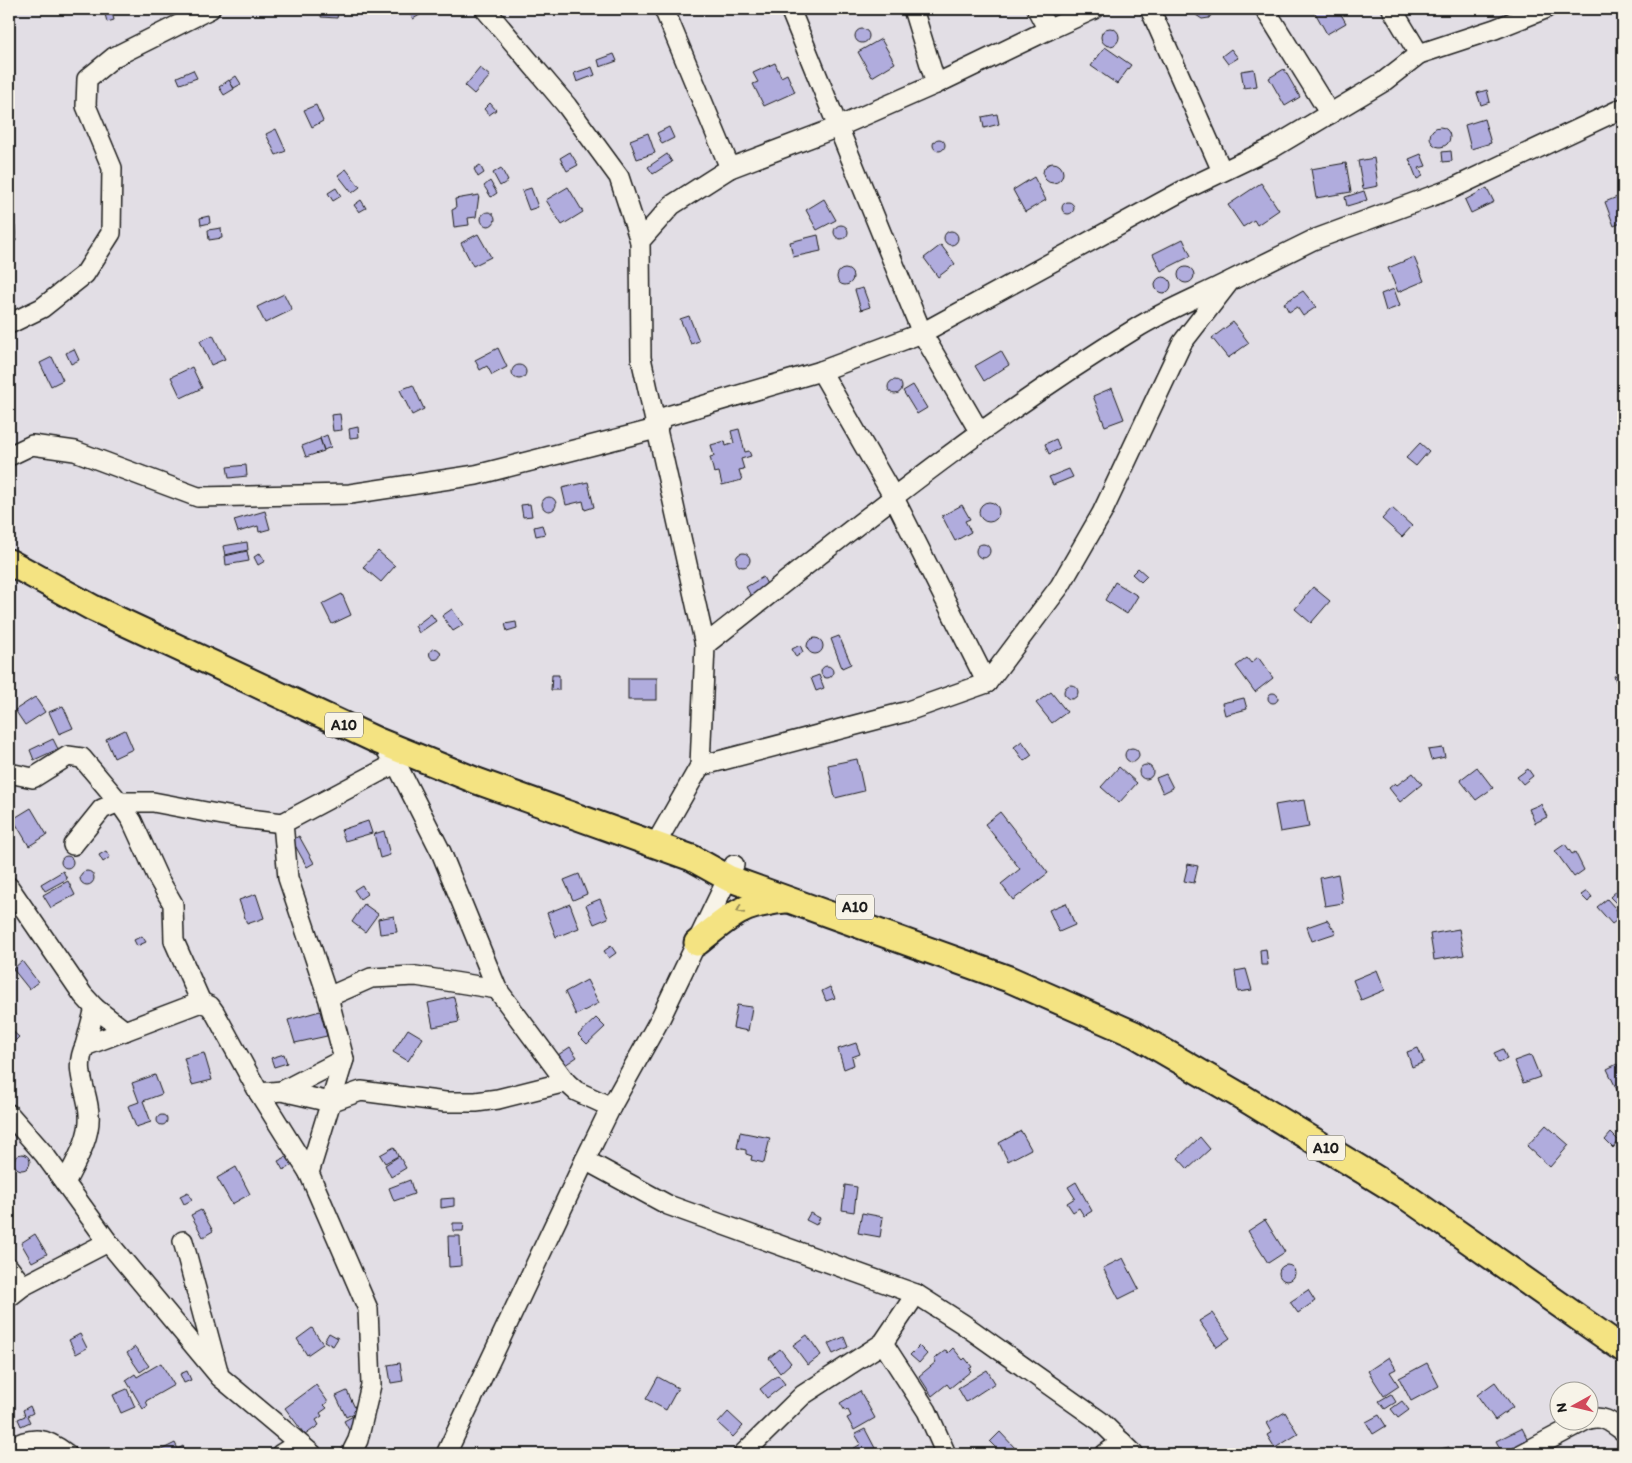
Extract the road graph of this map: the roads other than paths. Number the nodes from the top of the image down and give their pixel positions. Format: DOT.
graph roads {
  1 [pos="210,9"];
  2 [pos="484,9"];
  3 [pos="664,9"];
  4 [pos="790,9"];
  5 [pos="913,9"];
  6 [pos="1037,9"];
  7 [pos="1094,9"];
  8 [pos="1150,9"];
  9 [pos="1265,9"];
  10 [pos="1392,9"];
  11 [pos="1545,9"];
  12 [pos="1048,30"];
  13 [pos="1419,54"];
  14 [pos="936,84"];
  15 [pos="1623,108"];
  16 [pos="1330,114"];
  17 [pos="838,127"];
  18 [pos="730,168"];
  19 [pos="1222,171"];
  20 [pos="640,241"];
  21 [pos="1230,281"];
  22 [pos="9,324"];
  23 [pos="922,333"];
  24 [pos="821,371"];
  25 [pos="656,429"];
  26 [pos="979,431"];
  27 [pos="9,456"];
  28 [pos="893,496"];
  29 [pos="9,562"];
  30 [pos="705,645"];
  31 [pos="987,683"];
  32 [pos="376,740"];
  33 [pos="396,762"];
  34 [pos="700,766"];
  35 [pos="9,773"];
  36 [pos="119,802"];
  37 [pos="283,823"];
  38 [pos="656,845"];
  39 [pos="73,846"];
  40 [pos="731,871"];
  41 [pos="9,887"];
  42 [pos="788,900"];
  43 [pos="697,943"];
  44 [pos="1009,979"];
  45 [pos="497,990"];
  46 [pos="328,997"];
  47 [pos="201,1002"];
  48 [pos="95,1008"];
  49 [pos="125,1031"];
  50 [pos="85,1046"];
  51 [pos="344,1059"];
  52 [pos="566,1082"];
  53 [pos="282,1090"];
  54 [pos="259,1093"];
  55 [pos="330,1102"];
  56 [pos="611,1107"];
  57 [pos="9,1114"];
  58 [pos="585,1160"];
  59 [pos="309,1173"];
  60 [pos="65,1183"];
  61 [pos="183,1241"];
  62 [pos="108,1242"];
  63 [pos="9,1268"];
  64 [pos="16,1291"];
  65 [pos="916,1294"];
  66 [pos="883,1343"];
  67 [pos="1623,1350"];
  68 [pos="220,1377"];
  69 [pos="1600,1418"];
  70 [pos="1567,1430"];
  71 [pos="1623,1431"];
  72 [pos="1128,1448"];
  73 [pos="9,1449"];
  74 [pos="304,1449"];
  75 [pos="67,1454"];
  76 [pos="281,1454"];
  77 [pos="351,1454"];
  78 [pos="446,1454"];
  79 [pos="743,1454"];
  80 [pos="946,1454"];
  81 [pos="1105,1454"];
  82 [pos="1522,1454"];
  1 -- 22 [label="street"];
  2 -- 20 [label="street"];
  3 -- 18 [label="street"];
  4 -- 17 [label="street"];
  5 -- 14 [label="street"];
  6 -- 12 [label="street"];
  7 -- 12 [label="street"];
  8 -- 19 [label="street"];
  9 -- 16 [label="street"];
  10 -- 13 [label="street"];
  11 -- 13 [label="street"];
  12 -- 14 [label="street"];
  13 -- 16 [label="street"];
  14 -- 17 [label="street"];
  15 -- 21 [label="street"];
  16 -- 19 [label="street"];
  17 -- 18 [label="street"];
  17 -- 23 [label="street"];
  18 -- 20 [label="street"];
  19 -- 23 [label="street"];
  20 -- 25 [label="street"];
  21 -- 26 [label="street"];
  21 -- 31 [label="street"];
  23 -- 24 [label="street"];
  23 -- 26 [label="street"];
  24 -- 25 [label="street"];
  24 -- 28 [label="street"];
  25 -- 27 [label="street"];
  25 -- 30 [label="street"];
  26 -- 28 [label="street"];
  28 -- 30 [label="street"];
  28 -- 31 [label="street"];
  29 -- 32 [label="main road, A10"];
  30 -- 34 [label="street"];
  31 -- 34 [label="street"];
  32 -- 33 [label="street"];
  32 -- 38 [label="main road, A10"];
  33 -- 37 [label="street"];
  33 -- 45 [label="street"];
  34 -- 38 [label="street"];
  35 -- 36 [label="street"];
  36 -- 37 [label="street"];
  36 -- 39 [label="street"];
  36 -- 47 [label="street"];
  37 -- 46 [label="street"];
  38 -- 40 [label="main road, A10"];
  40 -- 42 [label="main road, A10"];
  40 -- 43 [label="street"];
  40 -- 44 [label="main road, A10"];
  41 -- 48 [label="street"];
  42 -- 43 [label="main road, one-way"];
  42 -- 44 [label="main road, A10"];
  43 -- 56 [label="street"];
  44 -- 67 [label="main road, A10"];
  45 -- 46 [label="street"];
  45 -- 52 [label="street"];
  46 -- 51 [label="street"];
  47 -- 49 [label="street"];
  47 -- 54 [label="street"];
  48 -- 49 [label="street"];
  48 -- 50 [label="street"];
  49 -- 50 [label="street"];
  50 -- 60 [label="street"];
  51 -- 53 [label="street"];
  51 -- 55 [label="street"];
  52 -- 55 [label="street"];
  52 -- 56 [label="street"];
  53 -- 54 [label="street"];
  53 -- 55 [label="street"];
  54 -- 59 [label="street"];
  55 -- 59 [label="street"];
  56 -- 58 [label="street"];
  57 -- 60 [label="street"];
  58 -- 65 [label="street"];
  58 -- 78 [label="street"];
  59 -- 77 [label="street"];
  60 -- 62 [label="street"];
  61 -- 68 [label="street"];
  62 -- 64 [label="street"];
  62 -- 68 [label="street"];
  63 -- 64 [label="street"];
  65 -- 66 [label="street"];
  65 -- 72 [label="street"];
  66 -- 79 [label="street"];
  66 -- 80 [label="street"];
  68 -- 74 [label="street"];
  69 -- 71 [label="street"];
  70 -- 82 [label="street"];
  72 -- 81 [label="street"];
  73 -- 75 [label="street"];
  74 -- 76 [label="street"];
}
